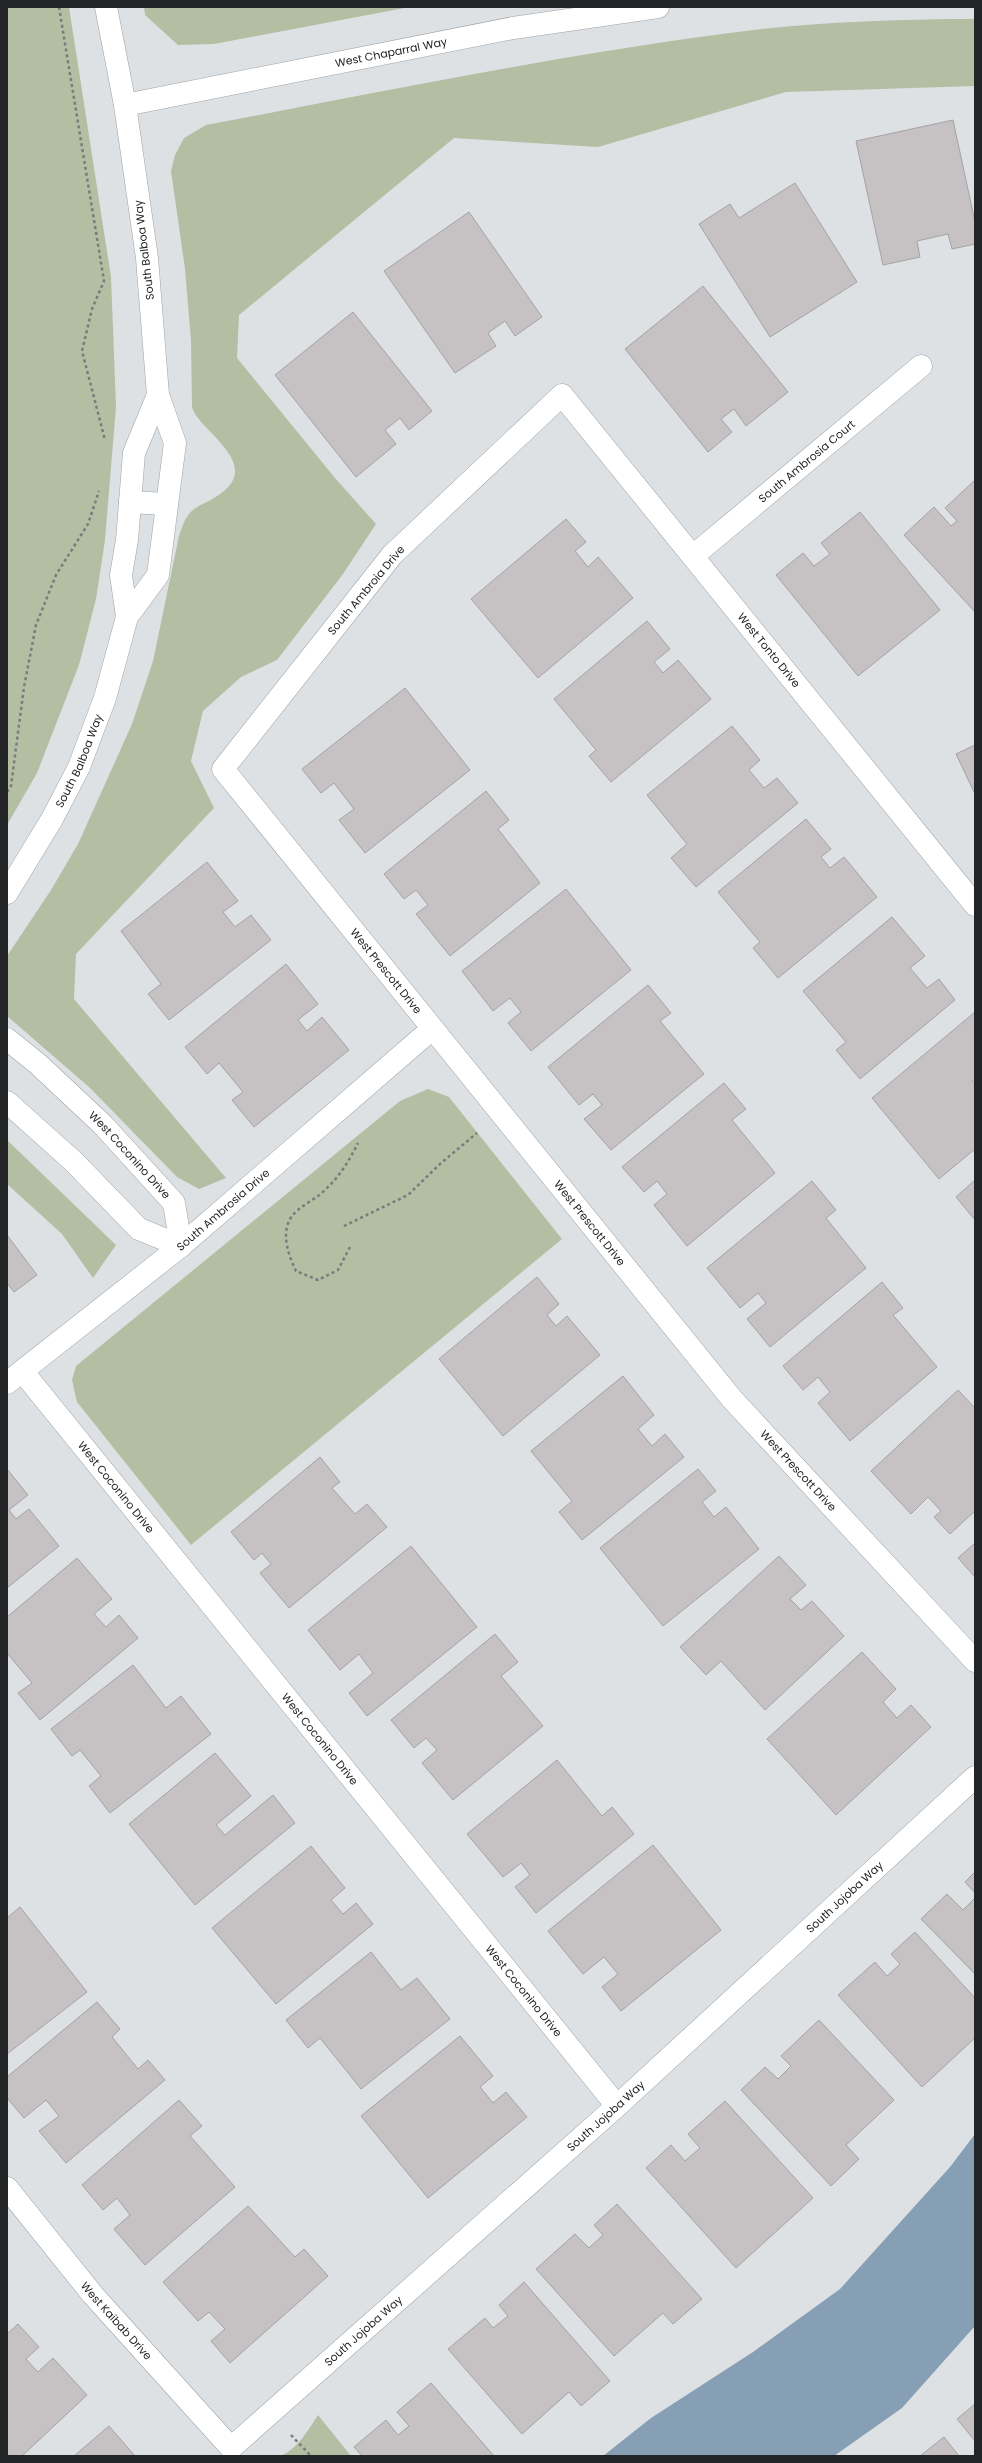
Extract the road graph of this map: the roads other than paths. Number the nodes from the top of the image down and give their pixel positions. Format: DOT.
graph roads {
  1 [pos="106,7"];
  2 [pos="658,7"];
  3 [pos="125,105"];
  4 [pos="921,366"];
  5 [pos="158,395"];
  6 [pos="562,395"];
  7 [pos="130,502"];
  8 [pos="167,504"];
  9 [pos="693,556"];
  10 [pos="127,617"];
  11 [pos="223,769"];
  12 [pos="7,893"];
  13 [pos="975,905"];
  14 [pos="432,1029"];
  15 [pos="7,1039"];
  16 [pos="7,1102"];
  17 [pos="181,1246"];
  18 [pos="15,1378"];
  19 [pos="975,1661"];
  20 [pos="975,1777"];
  21 [pos="617,2106"];
  22 [pos="7,2188"];
  23 [pos="231,2448"];
  1 -- 3 [label="street, South Balboa Way"];
  2 -- 3 [label="street, West Chaparral Way"];
  3 -- 5 [label="street, South Balboa Way"];
  4 -- 9 [label="street, South Ambrosia Court"];
  5 -- 7 [label="street, South Balboa Way"];
  5 -- 8 [label="street, South Balboa Way"];
  6 -- 9 [label="street, West Tonto Drive"];
  6 -- 11 [label="street, South Ambroia Drive"];
  7 -- 8 [label="street"];
  7 -- 10 [label="street, South Balboa Way"];
  8 -- 10 [label="street, South Balboa Way"];
  9 -- 13 [label="street, West Tonto Drive"];
  10 -- 12 [label="street, South Balboa Way"];
  11 -- 14 [label="street, West Prescott Drive"];
  14 -- 17 [label="street, South Ambrosia Drive"];
  14 -- 19 [label="street, West Prescott Drive"];
  15 -- 17 [label="street, West Coconino Drive"];
  16 -- 17 [label="street"];
  17 -- 18 [label="street, South Ambrosia Drive"];
  18 -- 21 [label="street, West Coconino Drive"];
  20 -- 21 [label="street, South Jojoba Way"];
  21 -- 23 [label="street, South Jojoba Way"];
  22 -- 23 [label="street, West Kaibab Drive"];
}
